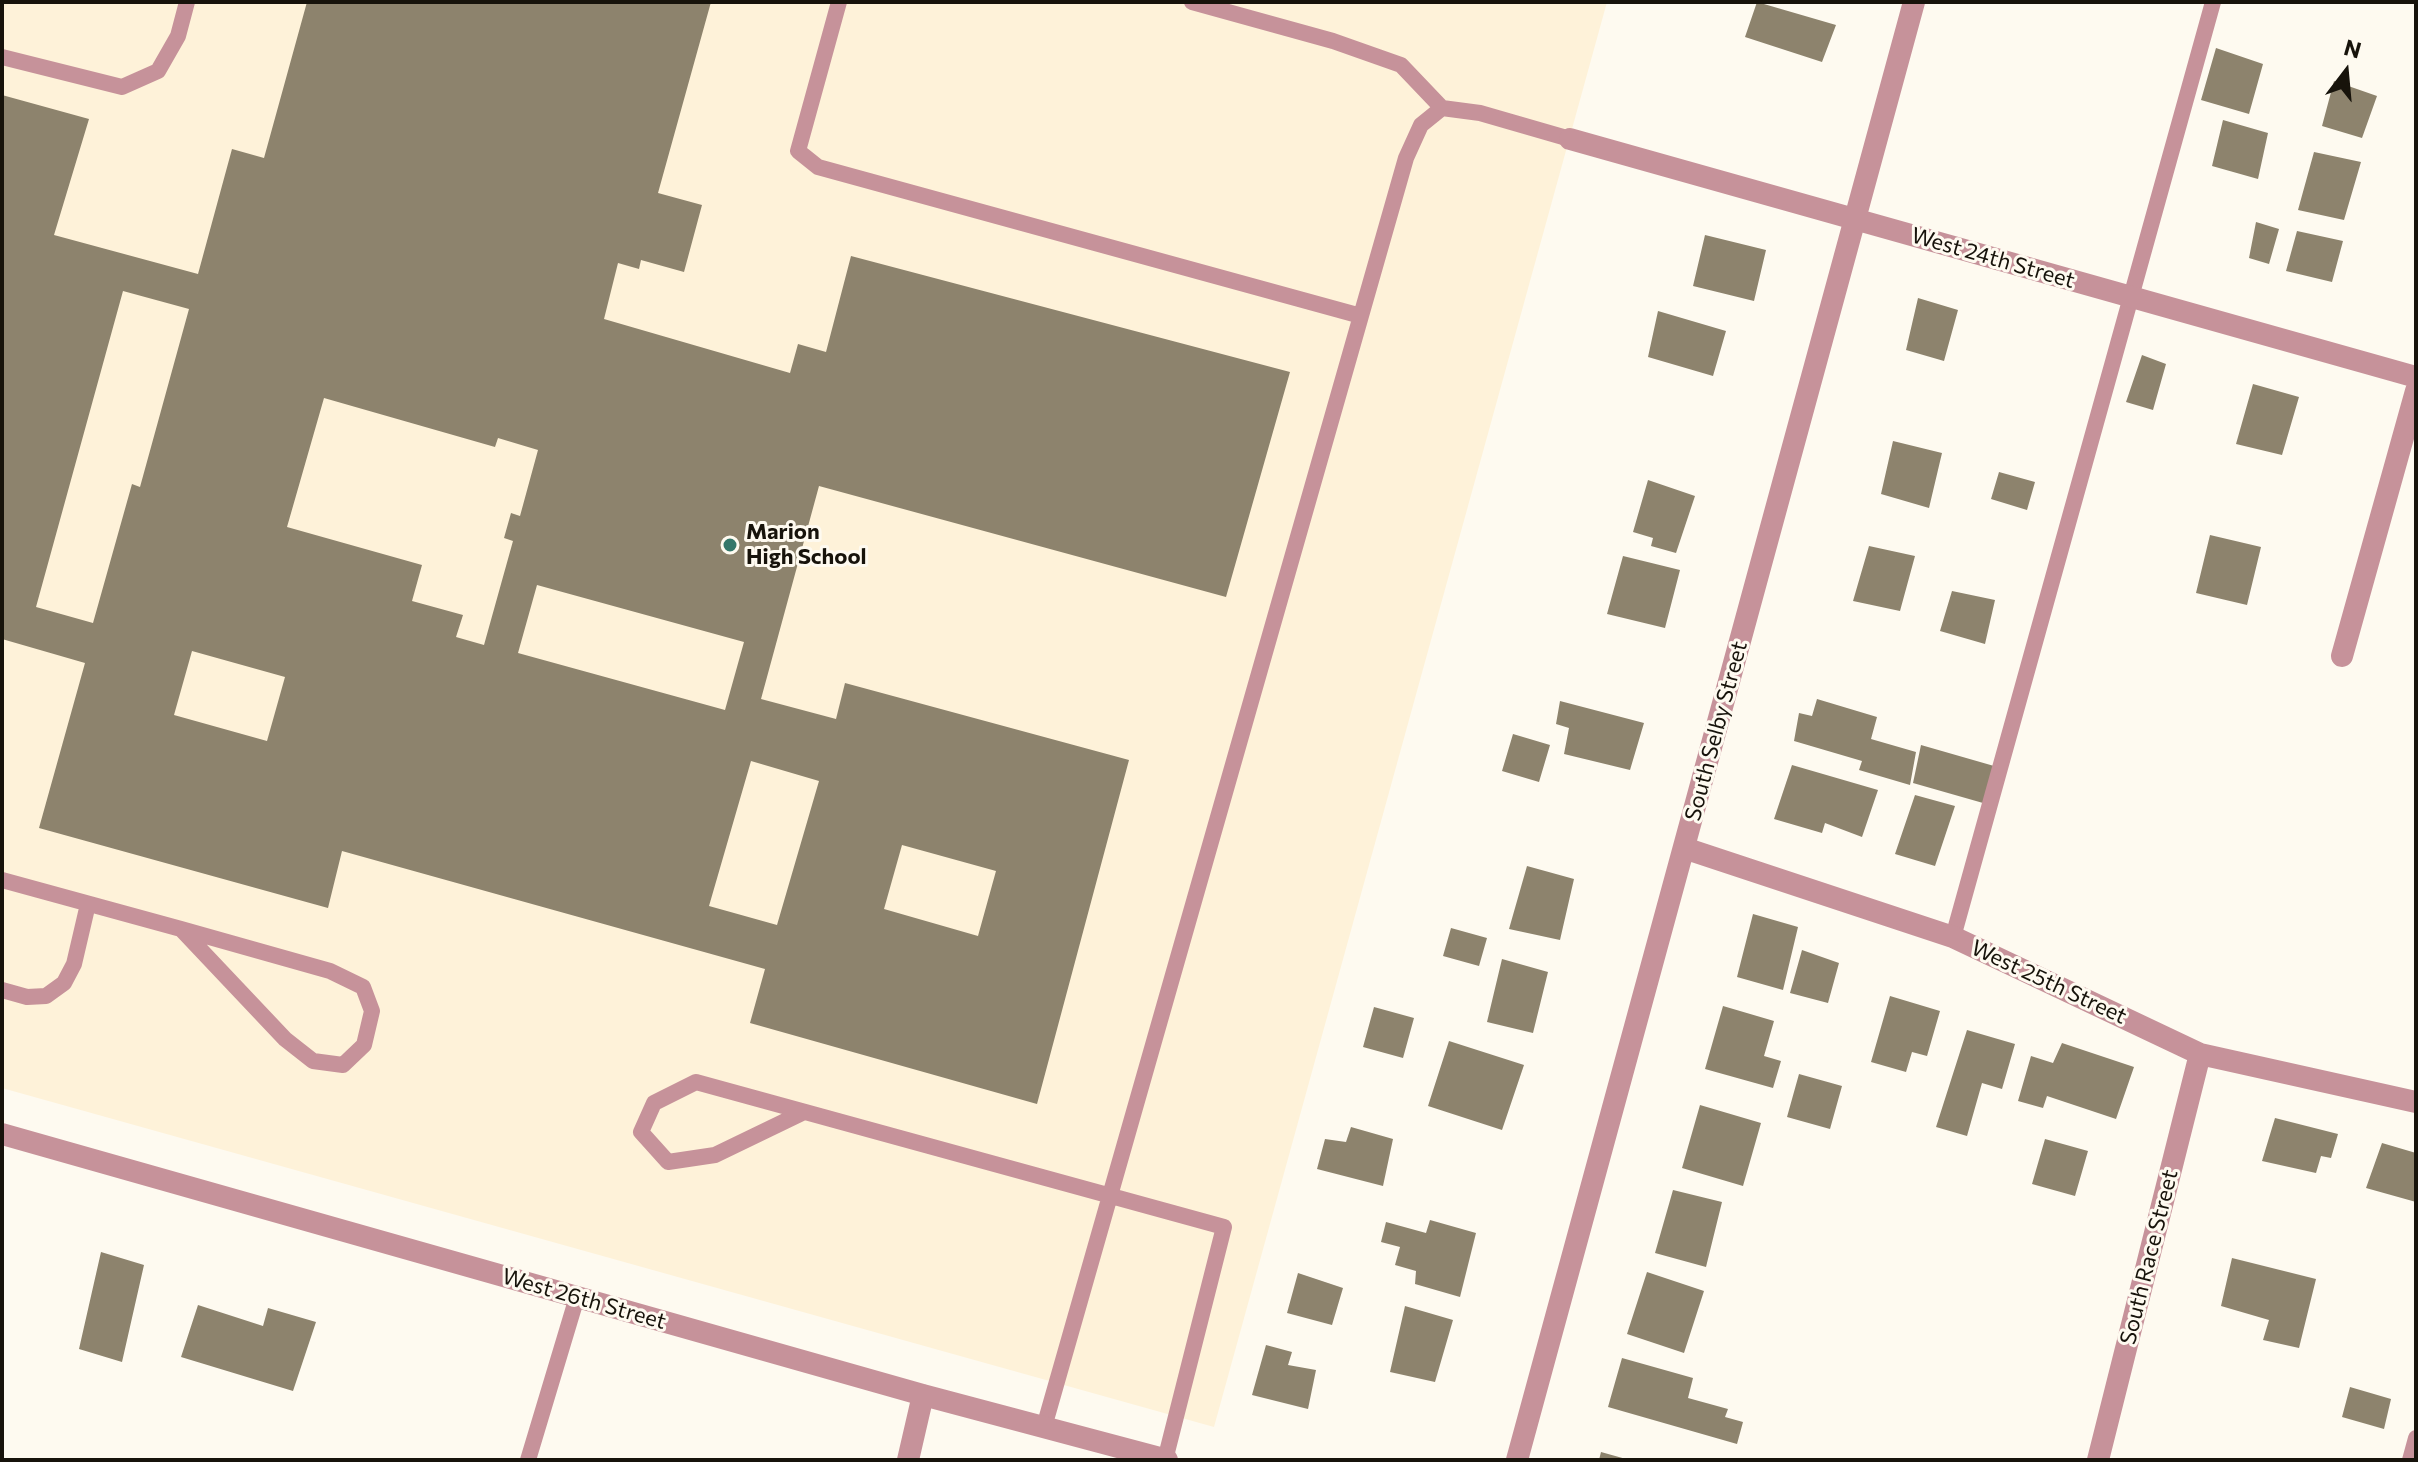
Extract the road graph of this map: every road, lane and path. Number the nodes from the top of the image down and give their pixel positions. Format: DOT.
graph roads {
  1 [pos="187,2"];
  2 [pos="839,2"];
  3 [pos="1192,2"];
  4 [pos="1914,2"];
  5 [pos="2213,2"];
  6 [pos="2,57"];
  7 [pos="1442,108"];
  8 [pos="1570,139"];
  9 [pos="1856,219"];
  10 [pos="2130,297"];
  11 [pos="1361,316"];
  12 [pos="2416,377"];
  13 [pos="2416,391"];
  14 [pos="2342,656"];
  15 [pos="1684,848"];
  16 [pos="2,880"];
  17 [pos="88,904"];
  18 [pos="181,929"];
  19 [pos="1953,937"];
  20 [pos="2,990"];
  21 [pos="2200,1054"];
  22 [pos="2416,1102"];
  23 [pos="804,1112"];
  24 [pos="2,1134"];
  25 [pos="1109,1197"];
  26 [pos="577,1297"];
  27 [pos="923,1395"];
  28 [pos="1044,1427"];
  29 [pos="2416,1438"];
  30 [pos="528,1460"];
  31 [pos="908,1460"];
  32 [pos="1166,1460"];
  33 [pos="1517,1460"];
  34 [pos="2098,1460"];
  35 [pos="2410,1460"];
  1 -- 6 [label="lane"];
  2 -- 11 [label="lane"];
  3 -- 7 [label="lane"];
  4 -- 9 [label="street, South Selby Street"];
  5 -- 10 [label="lane"];
  7 -- 8 [label="lane"];
  7 -- 11 [label="lane"];
  8 -- 9 [label="street, West 24th Street"];
  9 -- 10 [label="street, West 24th Street"];
  9 -- 15 [label="street, South Selby Street"];
  10 -- 12 [label="street, West 24th Street"];
  10 -- 19 [label="lane"];
  11 -- 25 [label="lane"];
  13 -- 14 [label="street"];
  15 -- 19 [label="street, West 25th Street"];
  15 -- 33 [label="street, South Selby Street"];
  16 -- 17 [label="lane"];
  17 -- 18 [label="lane"];
  17 -- 20 [label="lane"];
  18 -- 18 [label="lane"];
  19 -- 21 [label="street, West 25th Street"];
  21 -- 22 [label="street, West 25th Street"];
  21 -- 34 [label="street, South Race Street"];
  23 -- 23 [label="lane"];
  23 -- 25 [label="lane"];
  24 -- 26 [label="street, West 26th Street"];
  25 -- 28 [label="lane"];
  25 -- 32 [label="lane"];
  26 -- 27 [label="street, West 26th Street"];
  26 -- 30 [label="lane"];
  27 -- 28 [label="street, West 26th Street"];
  27 -- 31 [label="street"];
  28 -- 32 [label="street, West 26th Street"];
  29 -- 35 [label="lane"];
}
